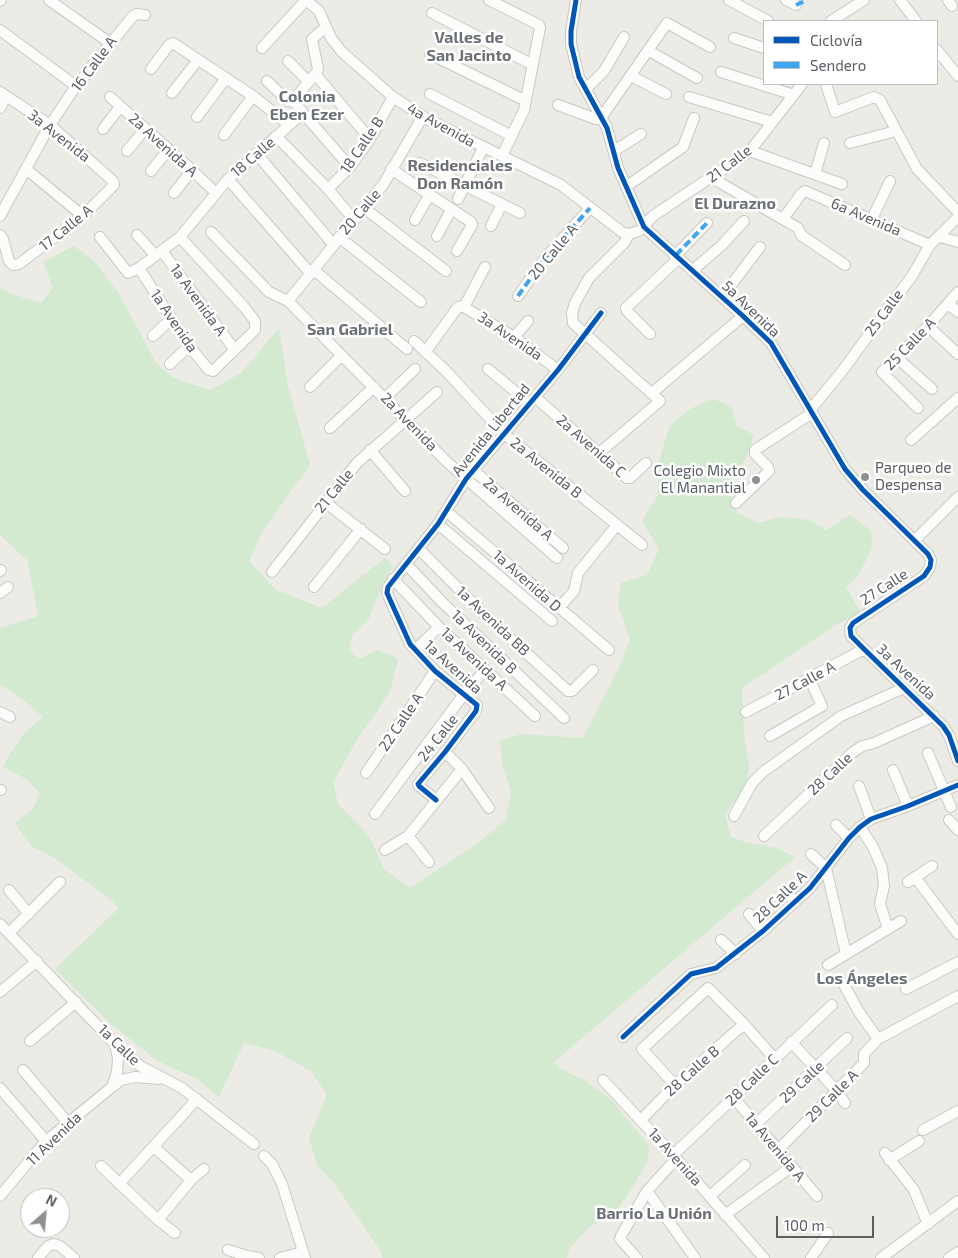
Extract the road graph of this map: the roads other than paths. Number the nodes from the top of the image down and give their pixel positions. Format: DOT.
graph roads {
  1 [pos="49,0"];
  2 [pos="306,0"];
  3 [pos="489,0"];
  4 [pos="576,0"];
  5 [pos="729,0"];
  6 [pos="786,0"];
  7 [pos="864,0"];
  8 [pos="900,0"];
  9 [pos="796,5"];
  10 [pos="432,13"];
  11 [pos="145,15"];
  12 [pos="766,20"];
  13 [pos="833,20"];
  14 [pos="915,20"];
  15 [pos="326,27"];
  16 [pos="0,30"];
  17 [pos="624,37"];
  18 [pos="734,38"];
  19 [pos="110,43"];
  20 [pos="710,47"];
  21 [pos="262,48"];
  22 [pos="763,48"];
  23 [pos="649,51"];
  24 [pos="938,51"];
  25 [pos="430,54"];
  26 [pos="198,60"];
  27 [pos="288,61"];
  28 [pos="533,65"];
  29 [pos="151,69"];
  30 [pos="721,72"];
  31 [pos="631,76"];
  32 [pos="958,76"];
  33 [pos="226,78"];
  34 [pos="697,78"];
  35 [pos="313,79"];
  36 [pos="267,81"];
  37 [pos="801,85"];
  38 [pos="826,85"];
  39 [pos="76,86"];
  40 [pos="586,89"];
  41 [pos="172,93"];
  42 [pos="430,94"];
  43 [pos="666,94"];
  44 [pos="3,95"];
  45 [pos="794,95"];
  46 [pos="253,96"];
  47 [pos="110,97"];
  48 [pos="393,97"];
  49 [pos="689,97"];
  50 [pos="295,102"];
  51 [pos="526,102"];
  52 [pos="558,105"];
  53 [pos="120,106"];
  54 [pos="0,108"];
  55 [pos="303,113"];
  56 [pos="423,116"];
  57 [pos="197,117"];
  58 [pos="601,118"];
  59 [pos="694,118"];
  60 [pos="772,122"];
  61 [pos="289,125"];
  62 [pos="50,126"];
  63 [pos="103,129"];
  64 [pos="145,129"];
  65 [pos="896,131"];
  66 [pos="641,134"];
  67 [pos="224,135"];
  68 [pos="276,136"];
  69 [pos="512,136"];
  70 [pos="370,139"];
  71 [pos="824,142"];
  72 [pos="850,143"];
  73 [pos="483,148"];
  74 [pos="168,150"];
  75 [pos="127,151"];
  76 [pos="614,151"];
  77 [pos="750,151"];
  78 [pos="256,153"];
  79 [pos="502,156"];
  80 [pos="420,163"];
  81 [pos="350,167"];
  82 [pos="26,169"];
  83 [pos="391,169"];
  84 [pos="192,170"];
  85 [pos="151,171"];
  86 [pos="814,174"];
  87 [pos="228,178"];
  88 [pos="712,178"];
  89 [pos="890,181"];
  90 [pos="842,184"];
  91 [pos="114,185"];
  92 [pos="465,186"];
  93 [pos="627,186"];
  94 [pos="328,189"];
  95 [pos="174,193"];
  96 [pos="216,193"];
  97 [pos="430,194"];
  98 [pos="458,199"];
  99 [pos="502,204"];
  100 [pos="364,208"];
  101 [pos="590,208"];
  102 [pos="451,210"];
  103 [pos="958,212"];
  104 [pos="520,213"];
  105 [pos="0,216"];
  106 [pos="83,216"];
  107 [pos="958,217"];
  108 [pos="783,219"];
  109 [pos="872,219"];
  110 [pos="354,220"];
  111 [pos="415,220"];
  112 [pos="744,221"];
  113 [pos="707,223"];
  114 [pos="491,226"];
  115 [pos="644,227"];
  116 [pos="212,232"];
  117 [pos="629,234"];
  118 [pos="0,235"];
  119 [pos="138,235"];
  120 [pos="180,236"];
  121 [pos="437,236"];
  122 [pos="100,237"];
  123 [pos="940,237"];
  124 [pos="336,240"];
  125 [pos="958,242"];
  126 [pos="930,245"];
  127 [pos="760,248"];
  128 [pos="457,251"];
  129 [pos="159,253"];
  130 [pos="677,256"];
  131 [pos="845,265"];
  132 [pos="485,267"];
  133 [pos="139,268"];
  134 [pos="692,270"];
  135 [pos="446,271"];
  136 [pos="313,272"];
  137 [pos="958,292"];
  138 [pos="518,296"];
  139 [pos="722,297"];
  140 [pos="288,301"];
  141 [pos="422,302"];
  142 [pos="948,304"];
  143 [pos="462,306"];
  144 [pos="958,312"];
  145 [pos="601,313"];
  146 [pos="743,316"];
  147 [pos="171,319"];
  148 [pos="528,321"];
  149 [pos="928,326"];
  150 [pos="585,333"];
  151 [pos="650,334"];
  152 [pos="153,336"];
  153 [pos="514,337"];
  154 [pos="189,346"];
  155 [pos="234,349"];
  156 [pos="426,351"];
  157 [pos="958,354"];
  158 [pos="341,356"];
  159 [pos="896,357"];
  160 [pos="170,364"];
  161 [pos="415,369"];
  162 [pos="488,369"];
  163 [pos="558,370"];
  164 [pos="374,386"];
  165 [pos="310,388"];
  166 [pos="932,389"];
  167 [pos="437,392"];
  168 [pos="652,393"];
  169 [pos="385,398"];
  170 [pos="958,398"];
  171 [pos="532,400"];
  172 [pos="918,408"];
  173 [pos="811,411"];
  174 [pos="406,419"];
  175 [pos="330,428"];
  176 [pos="504,434"];
  177 [pos="911,440"];
  178 [pos="370,450"];
  179 [pos="598,454"];
  180 [pos="646,463"];
  181 [pos="473,470"];
  182 [pos="466,479"];
  183 [pos="405,491"];
  184 [pos="958,497"];
  185 [pos="325,502"];
  186 [pos="736,503"];
  187 [pos="446,511"];
  188 [pos="438,524"];
  189 [pos="617,525"];
  190 [pos="361,529"];
  191 [pos="914,540"];
  192 [pos="642,545"];
  193 [pos="563,548"];
  194 [pos="385,549"];
  195 [pos="419,549"];
  196 [pos="557,558"];
  197 [pos="406,564"];
  198 [pos="930,566"];
  199 [pos="272,572"];
  200 [pos="393,579"];
  201 [pos="314,587"];
  202 [pos="387,590"];
  203 [pos="443,602"];
  204 [pos="559,608"];
  205 [pos="430,615"];
  206 [pos="552,621"];
  207 [pos="439,626"];
  208 [pos="850,628"];
  209 [pos="864,649"];
  210 [pos="415,650"];
  211 [pos="609,650"];
  212 [pos="485,670"];
  213 [pos="593,670"];
  214 [pos="435,671"];
  215 [pos="810,678"];
  216 [pos="904,688"];
  217 [pos="464,694"];
  218 [pos="478,708"];
  219 [pos="0,712"];
  220 [pos="746,712"];
  221 [pos="535,716"];
  222 [pos="934,716"];
  223 [pos="10,717"];
  224 [pos="564,718"];
  225 [pos="770,736"];
  226 [pos="445,752"];
  227 [pos="928,753"];
  228 [pos="958,760"];
  229 [pos="462,769"];
  230 [pos="893,770"];
  231 [pos="366,773"];
  232 [pos="958,785"];
  233 [pos="859,786"];
  234 [pos="943,791"];
  235 [pos="436,800"];
  236 [pos="908,806"];
  237 [pos="951,807"];
  238 [pos="489,808"];
  239 [pos="375,814"];
  240 [pos="734,816"];
  241 [pos="871,819"];
  242 [pos="950,820"];
  243 [pos="836,825"];
  244 [pos="860,826"];
  245 [pos="958,830"];
  246 [pos="764,836"];
  247 [pos="405,838"];
  248 [pos="849,838"];
  249 [pos="385,850"];
  250 [pos="811,854"];
  251 [pos="429,862"];
  252 [pos="932,866"];
  253 [pos="826,868"];
  254 [pos="60,882"];
  255 [pos="784,889"];
  256 [pos="9,890"];
  257 [pos="795,902"];
  258 [pos="29,914"];
  259 [pos="749,914"];
  260 [pos="901,921"];
  261 [pos="0,924"];
  262 [pos="888,929"];
  263 [pos="764,931"];
  264 [pos="9,933"];
  265 [pos="958,934"];
  266 [pos="721,940"];
  267 [pos="736,954"];
  268 [pos="846,954"];
  269 [pos="37,961"];
  270 [pos="958,962"];
  271 [pos="828,965"];
  272 [pos="842,983"];
  273 [pos="906,988"];
  274 [pos="0,992"];
  275 [pos="958,996"];
  276 [pos="76,1002"];
  277 [pos="832,1005"];
  278 [pos="744,1024"];
  279 [pos="623,1037"];
  280 [pos="847,1038"];
  281 [pos="878,1039"];
  282 [pos="30,1041"];
  283 [pos="792,1042"];
  284 [pos="115,1044"];
  285 [pos="774,1058"];
  286 [pos="816,1069"];
  287 [pos="23,1070"];
  288 [pos="167,1080"];
  289 [pos="602,1080"];
  290 [pos="675,1085"];
  291 [pos="112,1087"];
  292 [pos="0,1088"];
  293 [pos="837,1091"];
  294 [pos="734,1098"];
  295 [pos="198,1099"];
  296 [pos="845,1103"];
  297 [pos="958,1111"];
  298 [pos="641,1120"];
  299 [pos="68,1122"];
  300 [pos="756,1124"];
  301 [pos="923,1130"];
  302 [pos="46,1141"];
  303 [pos="919,1141"];
  304 [pos="254,1144"];
  305 [pos="154,1147"];
  306 [pos="778,1150"];
  307 [pos="264,1156"];
  308 [pos="675,1157"];
  309 [pos="101,1166"];
  310 [pos="745,1166"];
  311 [pos="792,1167"];
  312 [pos="204,1170"];
  313 [pos="191,1180"];
  314 [pos="119,1184"];
  315 [pos="647,1191"];
  316 [pos="0,1196"];
  317 [pos="710,1196"];
  318 [pos="817,1196"];
  319 [pos="958,1201"];
  320 [pos="725,1215"];
  321 [pos="158,1220"];
  322 [pos="928,1224"];
  323 [pos="175,1233"];
  324 [pos="828,1233"];
  325 [pos="228,1250"];
  326 [pos="958,1252"];
  327 [pos="304,1255"];
  328 [pos="38,1258"];
  329 [pos="74,1258"];
  330 [pos="259,1258"];
  331 [pos="280,1258"];
  332 [pos="637,1258"];
  333 [pos="695,1258"];
  334 [pos="764,1258"];
  335 [pos="811,1258"];
  336 [pos="881,1258"];
  337 [pos="949,1258"];
  1 -- 19 [label="street"];
  2 -- 15 [label="street, 4a Avenida"];
  2 -- 21 [label="street"];
  3 -- 28 [label="street"];
  4 -- 40 [label="street, 5a Avenida"];
  5 -- 12 [label="street"];
  6 -- 9 [label="street"];
  7 -- 13 [label="street"];
  8 -- 14 [label="street"];
  10 -- 28 [label="street"];
  11 -- 19 [label="street, 16 Calle A"];
  15 -- 35 [label="street"];
  15 -- 48 [label="street, 4a Avenida"];
  16 -- 39 [label="street"];
  17 -- 40 [label="street"];
  18 -- 22 [label="street"];
  19 -- 39 [label="street, 16 Calle A"];
  20 -- 23 [label="street"];
  23 -- 31 [label="street"];
  23 -- 34 [label="street"];
  24 -- 32 [label="street"];
  25 -- 51 [label="street"];
  26 -- 29 [label="street"];
  26 -- 33 [label="street"];
  26 -- 41 [label="street"];
  27 -- 35 [label="street"];
  28 -- 51 [label="street"];
  30 -- 45 [label="street"];
  31 -- 43 [label="street"];
  31 -- 58 [label="street"];
  33 -- 46 [label="street"];
  33 -- 57 [label="street"];
  35 -- 50 [label="street"];
  35 -- 70 [label="street"];
  36 -- 50 [label="street"];
  37 -- 45 [label="street, 21 Calle"];
  38 -- 65 [label="street"];
  39 -- 62 [label="street, 16 Calle A"];
  40 -- 58 [label="street, 5a Avenida"];
  42 -- 69 [label="street"];
  44 -- 54 [label="street"];
  44 -- 62 [label="street, 3a Avenida"];
  45 -- 60 [label="street, 21 Calle"];
  46 -- 61 [label="street"];
  46 -- 67 [label="street"];
  47 -- 53 [label="street, 2a Avenida A"];
  48 -- 56 [label="street, 4a Avenida"];
  48 -- 70 [label="street, 18 Calle B"];
  49 -- 60 [label="street"];
  50 -- 55 [label="street"];
  51 -- 69 [label="street"];
  52 -- 58 [label="street"];
  53 -- 63 [label="street"];
  53 -- 64 [label="street, 2a Avenida A"];
  55 -- 61 [label="street, 18 Calle"];
  55 -- 81 [label="street"];
  56 -- 73 [label="street, 4a Avenida"];
  56 -- 83 [label="street, 20 Calle"];
  58 -- 76 [label="street, 5a Avenida"];
  59 -- 93 [label="street"];
  60 -- 77 [label="street, 21 Calle"];
  61 -- 68 [label="street, 18 Calle"];
  62 -- 82 [label="street, 16 Calle A"];
  62 -- 91 [label="street, 3a Avenida"];
  64 -- 74 [label="street, 2a Avenida A"];
  64 -- 75 [label="street"];
  65 -- 72 [label="street"];
  65 -- 103 [label="street"];
  66 -- 76 [label="street"];
  68 -- 78 [label="street, 18 Calle"];
  68 -- 94 [label="street"];
  69 -- 79 [label="street"];
  70 -- 81 [label="street, 18 Calle B"];
  71 -- 86 [label="street"];
  73 -- 79 [label="street, 4a Avenida"];
  73 -- 92 [label="street"];
  74 -- 84 [label="street, 2a Avenida A"];
  74 -- 85 [label="street"];
  76 -- 93 [label="street, 5a Avenida"];
  77 -- 86 [label="street"];
  77 -- 88 [label="street, 21 Calle"];
  78 -- 87 [label="street, 18 Calle"];
  78 -- 124 [label="street"];
  79 -- 101 [label="street, 4a Avenida"];
  80 -- 92 [label="street"];
  81 -- 94 [label="street, 18 Calle B"];
  82 -- 105 [label="street, 16 Calle A"];
  82 -- 106 [label="street"];
  83 -- 97 [label="street"];
  83 -- 100 [label="street, 20 Calle"];
  84 -- 95 [label="street"];
  84 -- 96 [label="street, 2a Avenida A"];
  86 -- 90 [label="street"];
  87 -- 96 [label="street, 18 Calle"];
  87 -- 136 [label="street, 2a Avenida B"];
  88 -- 108 [label="street"];
  88 -- 115 [label="street, 21 Calle"];
  89 -- 109 [label="street"];
  91 -- 106 [label="street, 17 Calle A"];
  92 -- 98 [label="street"];
  92 -- 99 [label="street"];
  93 -- 115 [label="street, 5a Avenida"];
  94 -- 110 [label="street"];
  96 -- 120 [label="street, 18 Calle"];
  97 -- 102 [label="street"];
  97 -- 111 [label="street"];
  99 -- 104 [label="street"];
  99 -- 114 [label="street"];
  100 -- 110 [label="street, 20 Calle"];
  100 -- 135 [label="street"];
  101 -- 117 [label="street, 4a Avenida"];
  101 -- 138 [label="street, 20 Calle A"];
  102 -- 121 [label="street"];
  102 -- 128 [label="street"];
  106 -- 118 [label="street, 17 Calle A"];
  107 -- 123 [label="street, 25 Calle"];
  108 -- 109 [label="street, 6a Avenida"];
  108 -- 131 [label="street"];
  109 -- 126 [label="street, 6a Avenida"];
  110 -- 124 [label="street, 20 Calle"];
  112 -- 134 [label="street"];
  113 -- 130 [label="street"];
  115 -- 117 [label="street, 21 Calle"];
  115 -- 130 [label="street, 5a Avenida"];
  116 -- 140 [label="street, 2a Avenida"];
  117 -- 150 [label="street, 21 Calle"];
  119 -- 129 [label="street, 1a Avenida A"];
  120 -- 129 [label="street, 18 Calle"];
  120 -- 155 [label="street"];
  122 -- 133 [label="street, 18 Calle"];
  123 -- 125 [label="street"];
  123 -- 126 [label="street, 25 Calle"];
  124 -- 136 [label="street, 20 Calle"];
  124 -- 141 [label="street"];
  126 -- 173 [label="street, 25 Calle"];
  127 -- 139 [label="street"];
  129 -- 133 [label="street, 18 Calle"];
  129 -- 155 [label="street, 1a Avenida A"];
  130 -- 134 [label="street, 5a Avenida"];
  130 -- 151 [label="street"];
  132 -- 143 [label="street"];
  133 -- 147 [label="street, 1a Avenida"];
  134 -- 139 [label="street, 5a Avenida"];
  136 -- 140 [label="street, 20 Calle"];
  136 -- 156 [label="street, 2a Avenida B"];
  137 -- 142 [label="street, 25 Calle A"];
  139 -- 146 [label="street, 5a Avenida"];
  140 -- 158 [label="street, 2a Avenida"];
  142 -- 144 [label="street"];
  142 -- 149 [label="street, 25 Calle A"];
  143 -- 153 [label="street, 3a Avenida"];
  143 -- 156 [label="street"];
  145 -- 150 [label="street, Avenida Libertad"];
  146 -- 168 [label="street"];
  146 -- 173 [label="street, 5a Avenida"];
  147 -- 152 [label="street"];
  147 -- 154 [label="street, 1a Avenida"];
  148 -- 153 [label="street"];
  149 -- 157 [label="street"];
  149 -- 159 [label="street, 25 Calle A"];
  150 -- 163 [label="street, Avenida Libertad"];
  150 -- 168 [label="street"];
  153 -- 163 [label="street, 3a Avenida"];
  154 -- 155 [label="street, 1a Avenida"];
  154 -- 160 [label="street"];
  156 -- 176 [label="street, 2a Avenida B"];
  158 -- 164 [label="street, 2a Avenida"];
  158 -- 165 [label="street"];
  159 -- 166 [label="street"];
  159 -- 172 [label="street, 25 Calle A"];
  161 -- 169 [label="street"];
  162 -- 171 [label="street, 2a Avenida C"];
  163 -- 171 [label="street, Avenida Libertad"];
  164 -- 169 [label="street, 2a Avenida"];
  164 -- 175 [label="street"];
  167 -- 174 [label="street, 21 Calle"];
  168 -- 179 [label="street"];
  169 -- 174 [label="street, 2a Avenida"];
  170 -- 177 [label="street"];
  171 -- 176 [label="street, Avenida Libertad"];
  171 -- 179 [label="street, 2a Avenida C"];
  173 -- 186 [label="street, 25 Calle"];
  173 -- 191 [label="street, 5a Avenida"];
  174 -- 178 [label="street, 21 Calle"];
  174 -- 182 [label="street, 2a Avenida"];
  176 -- 181 [label="street, Avenida Libertad"];
  176 -- 189 [label="street, 2a Avenida B"];
  178 -- 183 [label="street"];
  178 -- 185 [label="street, 21 Calle"];
  179 -- 180 [label="street, 2a Avenida C"];
  181 -- 182 [label="street, Avenida Libertad"];
  181 -- 193 [label="street, 2a Avenida A"];
  182 -- 187 [label="street, Avenida Libertad"];
  182 -- 196 [label="street, 2a Avenida"];
  184 -- 191 [label="street"];
  185 -- 190 [label="street"];
  185 -- 199 [label="street, 21 Calle"];
  187 -- 188 [label="street, Avenida Libertad"];
  187 -- 204 [label="street, 1a Avenida D"];
  188 -- 195 [label="street, Avenida Libertad"];
  188 -- 206 [label="street"];
  189 -- 192 [label="street, 2a Avenida B"];
  189 -- 204 [label="street"];
  190 -- 194 [label="street"];
  190 -- 201 [label="street"];
  191 -- 198 [label="street, 5a Avenida"];
  195 -- 197 [label="street, Avenida Libertad"];
  195 -- 213 [label="street, 1a Avenida BB"];
  197 -- 200 [label="street, Avenida Libertad"];
  197 -- 203 [label="street, 1a Avenida B"];
  198 -- 208 [label="street, 27 Calle"];
  200 -- 202 [label="street, Avenida Libertad"];
  200 -- 205 [label="street, 1a Avenida A"];
  202 -- 210 [label="street, 1a Avenida"];
  203 -- 205 [label="street"];
  203 -- 224 [label="street, 1a Avenida B"];
  204 -- 211 [label="street, 1a Avenida D"];
  205 -- 207 [label="street, 1a Avenida A"];
  207 -- 210 [label="street"];
  207 -- 212 [label="street, 1a Avenida A"];
  208 -- 209 [label="street, 3a Avenida"];
  209 -- 215 [label="street, 27 Calle A"];
  209 -- 216 [label="street, 3a Avenida"];
  210 -- 214 [label="street, 1a Avenida"];
  212 -- 217 [label="street"];
  212 -- 221 [label="street, 1a Avenida A"];
  214 -- 217 [label="street, 1a Avenida"];
  214 -- 231 [label="street, 22 Calle A"];
  215 -- 220 [label="street, 27 Calle A"];
  215 -- 225 [label="street"];
  216 -- 222 [label="street, 3a Avenida"];
  216 -- 240 [label="street"];
  217 -- 218 [label="street, 1a Avenida"];
  217 -- 239 [label="street"];
  218 -- 226 [label="street, 24 Calle"];
  219 -- 223 [label="street"];
  222 -- 228 [label="street, 3a Avenida"];
  222 -- 246 [label="street, 28 Calle"];
  226 -- 229 [label="street"];
  226 -- 235 [label="street, 24 Calle"];
  227 -- 234 [label="street"];
  229 -- 235 [label="street"];
  229 -- 238 [label="street"];
  230 -- 236 [label="street"];
  232 -- 234 [label="street, 28 Calle A"];
  233 -- 241 [label="street"];
  234 -- 236 [label="street, 28 Calle A"];
  234 -- 237 [label="street"];
  235 -- 247 [label="street"];
  236 -- 241 [label="street, 28 Calle A"];
  241 -- 244 [label="street, 28 Calle A"];
  242 -- 245 [label="street"];
  243 -- 248 [label="street"];
  244 -- 248 [label="street, 28 Calle A"];
  244 -- 262 [label="street"];
  247 -- 249 [label="street"];
  247 -- 251 [label="street"];
  248 -- 253 [label="street, 28 Calle A"];
  250 -- 253 [label="street"];
  252 -- 265 [label="street"];
  253 -- 257 [label="street, 28 Calle A"];
  253 -- 268 [label="street"];
  254 -- 258 [label="street"];
  255 -- 257 [label="street"];
  256 -- 258 [label="street"];
  257 -- 263 [label="street, 28 Calle A"];
  258 -- 264 [label="street"];
  259 -- 263 [label="street"];
  260 -- 262 [label="street"];
  261 -- 264 [label="street, 1a Calle"];
  262 -- 268 [label="street"];
  263 -- 267 [label="street, 28 Calle A"];
  264 -- 269 [label="street, 1a Calle"];
  266 -- 267 [label="street"];
  267 -- 279 [label="street, 28 Calle A"];
  268 -- 271 [label="street"];
  269 -- 274 [label="street"];
  269 -- 276 [label="street, 1a Calle"];
  270 -- 273 [label="street"];
  272 -- 281 [label="street"];
  275 -- 281 [label="street, 29 Calle A"];
  276 -- 282 [label="street"];
  276 -- 284 [label="street, 1a Calle"];
  277 -- 283 [label="street, 28 Calle C"];
  278 -- 285 [label="street"];
  278 -- 290 [label="street, 28 Calle B"];
  278 -- 290 [label="street"];
  280 -- 286 [label="street, 29 Calle"];
  281 -- 293 [label="street, 29 Calle A"];
  283 -- 285 [label="street, 28 Calle C"];
  283 -- 286 [label="street"];
  284 -- 288 [label="street, 1a Calle"];
  284 -- 291 [label="street"];
  285 -- 294 [label="street, 28 Calle C"];
  286 -- 293 [label="street"];
  286 -- 300 [label="street, 29 Calle"];
  287 -- 299 [label="street"];
  288 -- 291 [label="street, 11 Avenida"];
  288 -- 295 [label="street, 1a Calle"];
  289 -- 298 [label="street, 1a Avenida"];
  290 -- 298 [label="street, 28 Calle B"];
  291 -- 299 [label="street, 11 Avenida"];
  292 -- 302 [label="street"];
  293 -- 296 [label="street"];
  293 -- 306 [label="street, 29 Calle A"];
  294 -- 300 [label="street, 1a Avenida A"];
  294 -- 308 [label="street, 28 Calle C"];
  295 -- 304 [label="street, 1a Calle"];
  295 -- 305 [label="street"];
  297 -- 301 [label="street"];
  298 -- 308 [label="street, 1a Avenida"];
  299 -- 302 [label="street, 11 Avenida"];
  300 -- 306 [label="street, 1a Avenida A"];
  302 -- 316 [label="street, 11 Avenida"];
  303 -- 322 [label="street"];
  305 -- 313 [label="street"];
  305 -- 314 [label="street"];
  306 -- 311 [label="street, 1a Avenida A"];
  307 -- 327 [label="street"];
  308 -- 315 [label="street, 28 Calle C"];
  308 -- 317 [label="street, 1a Avenida"];
  309 -- 314 [label="street"];
  310 -- 317 [label="street"];
  311 -- 318 [label="street, 1a Avenida A"];
  311 -- 320 [label="street"];
  312 -- 313 [label="street"];
  313 -- 321 [label="street"];
  314 -- 321 [label="street"];
  315 -- 332 [label="street, 28 Calle C"];
  315 -- 333 [label="street"];
  317 -- 320 [label="street, 1a Avenida"];
  319 -- 322 [label="street"];
  320 -- 334 [label="street, 1a Avenida"];
  321 -- 323 [label="street"];
  322 -- 336 [label="street"];
  324 -- 335 [label="street"];
  325 -- 330 [label="street"];
  326 -- 337 [label="street"];
  327 -- 331 [label="street"];
  328 -- 329 [label="street"];
}
